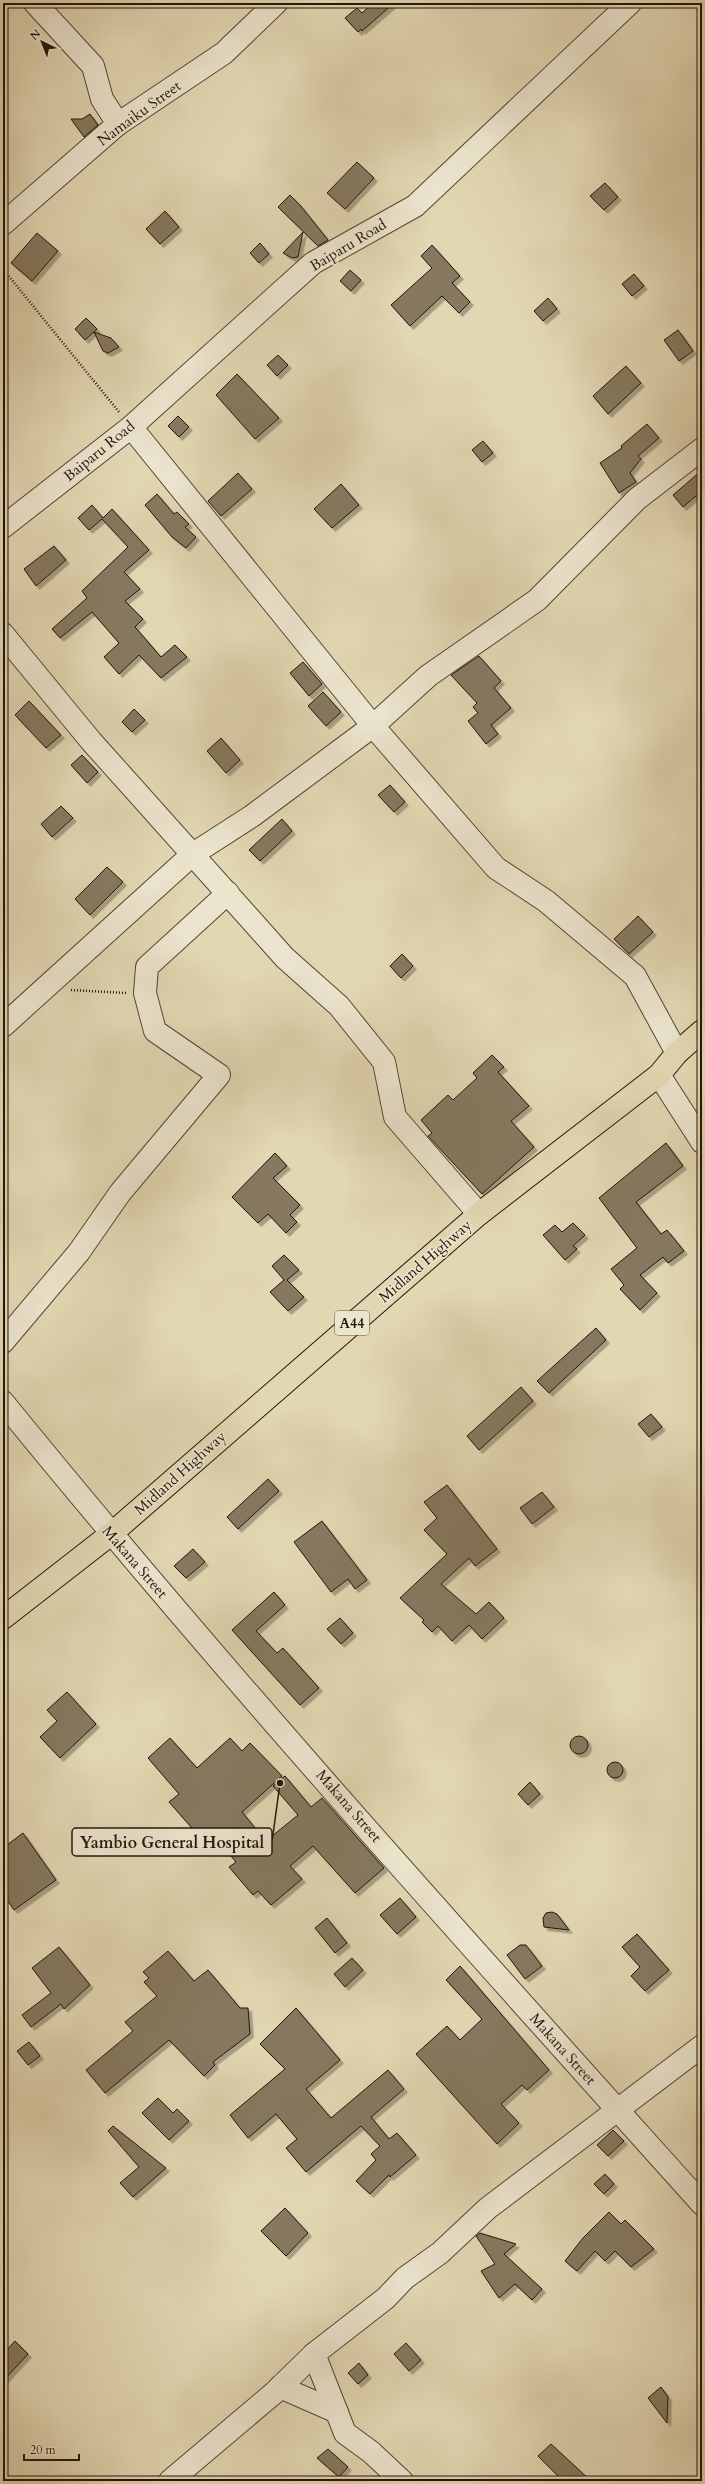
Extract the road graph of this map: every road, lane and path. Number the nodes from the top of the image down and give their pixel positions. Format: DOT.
graph roads {
  1 [pos="35,3"];
  2 [pos="276,3"];
  3 [pos="630,3"];
  4 [pos="118,124"];
  5 [pos="3,224"];
  6 [pos="3,268"];
  7 [pos="131,427"];
  8 [pos="702,449"];
  9 [pos="3,527"];
  10 [pos="3,634"];
  11 [pos="373,726"];
  12 [pos="193,854"];
  13 [pos="228,893"];
  14 [pos="48,985"];
  15 [pos="145,993"];
  16 [pos="3,1026"];
  17 [pos="702,1032"];
  18 [pos="677,1053"];
  19 [pos="658,1075"];
  20 [pos="702,1142"];
  21 [pos="478,1214"];
  22 [pos="3,1342"];
  23 [pos="3,1402"];
  24 [pos="110,1534"];
  25 [pos="3,1618"];
  26 [pos="702,2046"];
  27 [pos="618,2110"];
  28 [pos="702,2204"];
  29 [pos="314,2354"];
  30 [pos="280,2387"];
  31 [pos="337,2412"];
  32 [pos="170,2481"];
  33 [pos="402,2481"];
  1 -- 4 [label="street"];
  2 -- 4 [label="street, Namaiku Street"];
  3 -- 7 [label="street, Baiparu Road"];
  4 -- 5 [label="street, Namaiku Street"];
  6 -- 7 [label="path"];
  7 -- 9 [label="street, Baiparu Road"];
  7 -- 11 [label="street"];
  8 -- 11 [label="street"];
  10 -- 12 [label="street"];
  11 -- 12 [label="street"];
  11 -- 18 [label="street"];
  12 -- 13 [label="street"];
  12 -- 14 [label="street"];
  13 -- 15 [label="street"];
  13 -- 21 [label="street"];
  14 -- 15 [label="path"];
  14 -- 16 [label="street"];
  15 -- 22 [label="street"];
  17 -- 18 [label="main road, Midland Highway / A44"];
  18 -- 19 [label="main road, Midland Highway / A44"];
  19 -- 20 [label="street"];
  19 -- 21 [label="main road, Midland Highway / A44"];
  21 -- 24 [label="main road, Midland Highway / A44"];
  23 -- 24 [label="street, Makana Street"];
  24 -- 25 [label="main road, Midland Highway / A44"];
  24 -- 27 [label="street, Makana Street"];
  26 -- 27 [label="street"];
  27 -- 28 [label="street, Makana Street"];
  27 -- 29 [label="street"];
  29 -- 30 [label="street"];
  29 -- 31 [label="street"];
  30 -- 31 [label="street"];
  30 -- 32 [label="street"];
  31 -- 33 [label="street"];
}
